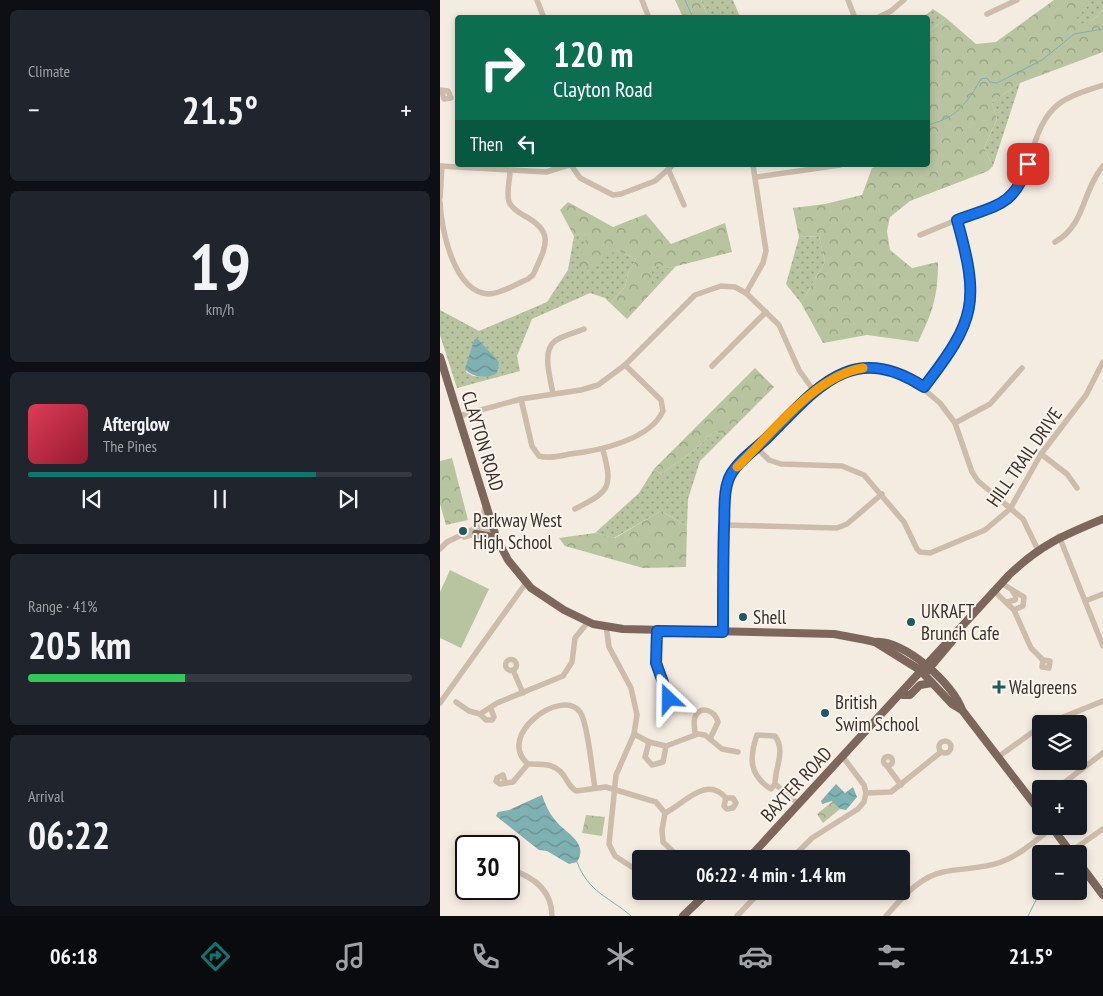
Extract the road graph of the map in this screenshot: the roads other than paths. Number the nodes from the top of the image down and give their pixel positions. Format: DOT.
graph roads {
  1 [pos="537,0"];
  2 [pos="642,0"];
  3 [pos="848,0"];
  4 [pos="904,0"];
  5 [pos="1017,0"];
  6 [pos="986,14"];
  7 [pos="543,15"];
  8 [pos="648,15"];
  9 [pos="854,15"];
  10 [pos="883,15"];
  11 [pos="1103,85"];
  12 [pos="441,166"];
  13 [pos="1103,166"];
  14 [pos="455,167"];
  15 [pos="458,167"];
  16 [pos="563,167"];
  17 [pos="572,167"];
  18 [pos="672,167"];
  19 [pos="754,167"];
  20 [pos="832,167"];
  21 [pos="510,170"];
  22 [pos="669,171"];
  23 [pos="756,177"];
  24 [pos="440,198"];
  25 [pos="440,202"];
  26 [pos="684,205"];
  27 [pos="957,220"];
  28 [pos="920,235"];
  29 [pos="1055,242"];
  30 [pos="746,293"];
  31 [pos="766,312"];
  32 [pos="584,329"];
  33 [pos="440,357"];
  34 [pos="1103,362"];
  35 [pos="625,365"];
  36 [pos="712,366"];
  37 [pos="1022,368"];
  38 [pos="924,387"];
  39 [pos="814,391"];
  40 [pos="554,394"];
  41 [pos="521,399"];
  42 [pos="459,416"];
  43 [pos="955,423"];
  44 [pos="757,448"];
  45 [pos="603,450"];
  46 [pos="1041,454"];
  47 [pos="1077,488"];
  48 [pos="882,494"];
  49 [pos="485,503"];
  50 [pos="575,509"];
  51 [pos="1010,509"];
  52 [pos="1103,519"];
  53 [pos="724,525"];
  54 [pos="493,528"];
  55 [pos="476,534"];
  56 [pos="1059,536"];
  57 [pos="500,548"];
  58 [pos="440,550"];
  59 [pos="1038,550"];
  60 [pos="526,583"];
  61 [pos="1001,583"];
  62 [pos="994,591"];
  63 [pos="1013,592"];
  64 [pos="1103,594"];
  65 [pos="1085,601"];
  66 [pos="1007,602"];
  67 [pos="1014,610"];
  68 [pos="588,622"];
  69 [pos="606,626"];
  70 [pos="959,630"];
  71 [pos="657,631"];
  72 [pos="723,632"];
  73 [pos="875,642"];
  74 [pos="1103,646"];
  75 [pos="895,654"];
  76 [pos="938,659"];
  77 [pos="1043,660"];
  78 [pos="513,670"];
  79 [pos="924,670"];
  80 [pos="932,682"];
  81 [pos="909,683"];
  82 [pos="949,689"];
  83 [pos="523,693"];
  84 [pos="903,695"];
  85 [pos="669,696"];
  86 [pos="1103,701"];
  87 [pos="456,702"];
  88 [pos="440,703"];
  89 [pos="888,708"];
  90 [pos="491,709"];
  91 [pos="962,710"];
  92 [pos="480,714"];
  93 [pos="1068,715"];
  94 [pos="1032,732"];
  95 [pos="634,734"];
  96 [pos="695,734"];
  97 [pos="710,738"];
  98 [pos="649,742"];
  99 [pos="666,746"];
  100 [pos="738,752"];
  101 [pos="941,752"];
  102 [pos="1103,753"];
  103 [pos="843,757"];
  104 [pos="998,757"];
  105 [pos="528,764"];
  106 [pos="887,766"];
  107 [pos="1068,780"];
  108 [pos="505,782"];
  109 [pos="775,784"];
  110 [pos="901,785"];
  111 [pos="595,788"];
  112 [pos="615,790"];
  113 [pos="866,793"];
  114 [pos="1032,795"];
  115 [pos="726,798"];
  116 [pos="799,804"];
  117 [pos="665,813"];
  118 [pos="1103,829"];
  119 [pos="1042,835"];
  120 [pos="1082,845"];
  121 [pos="671,850"];
  122 [pos="756,850"];
  123 [pos="800,850"];
  124 [pos="632,867"];
  125 [pos="520,874"];
  126 [pos="1087,874"];
  127 [pos="1103,895"];
  128 [pos="700,900"];
  129 [pos="752,900"];
  130 [pos="552,916"];
  131 [pos="683,916"];
  132 [pos="736,916"];
  133 [pos="886,916"];
  1 -- 7 [label="street"];
  2 -- 8 [label="street"];
  3 -- 9 [label="street"];
  4 -- 10 [label="street"];
  5 -- 6 [label="street"];
  11 -- 27 [label="street"];
  12 -- 14 [label="street"];
  12 -- 24 [label="street"];
  13 -- 29 [label="street"];
  15 -- 21 [label="street"];
  16 -- 21 [label="street"];
  17 -- 22 [label="street"];
  18 -- 22 [label="street"];
  19 -- 23 [label="street"];
  20 -- 23 [label="street"];
  21 -- 25 [label="street"];
  22 -- 26 [label="street"];
  23 -- 30 [label="street"];
  27 -- 28 [label="street"];
  27 -- 38 [label="street"];
  30 -- 31 [label="street"];
  30 -- 35 [label="street"];
  31 -- 36 [label="street"];
  31 -- 39 [label="street"];
  32 -- 40 [label="street"];
  33 -- 42 [label="main road, CLAYTON ROAD"];
  34 -- 46 [label="street, HILL TRAIL DRIVE"];
  35 -- 40 [label="street"];
  35 -- 45 [label="street"];
  37 -- 43 [label="street"];
  38 -- 39 [label="street"];
  38 -- 43 [label="street"];
  39 -- 44 [label="street"];
  40 -- 41 [label="street"];
  41 -- 42 [label="street"];
  41 -- 45 [label="street"];
  42 -- 49 [label="main road, CLAYTON ROAD"];
  43 -- 51 [label="street"];
  44 -- 48 [label="street, HILL TRAIL DRIVE"];
  44 -- 53 [label="street"];
  45 -- 50 [label="street"];
  46 -- 47 [label="street"];
  46 -- 51 [label="street, HILL TRAIL DRIVE"];
  48 -- 51 [label="street, HILL TRAIL DRIVE"];
  48 -- 53 [label="street"];
  49 -- 54 [label="main road, CLAYTON ROAD"];
  49 -- 58 [label="street"];
  51 -- 59 [label="street"];
  52 -- 56 [label="main road, BAXTER ROAD"];
  53 -- 72 [label="street"];
  54 -- 55 [label="street"];
  54 -- 57 [label="main road, CLAYTON ROAD"];
  55 -- 57 [label="main road"];
  55 -- 58 [label="street"];
  56 -- 59 [label="main road, BAXTER ROAD"];
  56 -- 65 [label="street"];
  57 -- 60 [label="main road, CLAYTON ROAD"];
  59 -- 61 [label="main road, BAXTER ROAD"];
  60 -- 68 [label="main road, CLAYTON ROAD"];
  60 -- 88 [label="street"];
  61 -- 62 [label="main road, BAXTER ROAD"];
  61 -- 63 [label="street"];
  62 -- 66 [label="street"];
  62 -- 70 [label="main road, BAXTER ROAD"];
  63 -- 66 [label="street"];
  63 -- 67 [label="street"];
  64 -- 65 [label="street"];
  65 -- 74 [label="street"];
  66 -- 67 [label="street"];
  67 -- 77 [label="street"];
  68 -- 69 [label="main road, CLAYTON ROAD"];
  68 -- 83 [label="street"];
  69 -- 71 [label="main road, CLAYTON ROAD"];
  69 -- 95 [label="street"];
  70 -- 76 [label="main road, BAXTER ROAD"];
  70 -- 79 [label="main road, BAXTER ROAD"];
  71 -- 72 [label="main road, CLAYTON ROAD"];
  71 -- 85 [label="street"];
  72 -- 73 [label="main road, CLAYTON ROAD"];
  73 -- 75 [label="main road, CLAYTON ROAD"];
  73 -- 79 [label="main road, CLAYTON ROAD"];
  75 -- 79 [label="main road, CLAYTON ROAD"];
  75 -- 81 [label="main road"];
  76 -- 79 [label="main road, BAXTER ROAD"];
  76 -- 82 [label="main road"];
  78 -- 83 [label="street"];
  79 -- 80 [label="main road, CLAYTON ROAD"];
  79 -- 81 [label="main road, BAXTER ROAD"];
  79 -- 82 [label="main road, CLAYTON ROAD"];
  79 -- 84 [label="main road, BAXTER ROAD"];
  80 -- 84 [label="main road"];
  80 -- 91 [label="main road, CLAYTON ROAD"];
  81 -- 89 [label="main road, BAXTER ROAD"];
  82 -- 91 [label="main road, CLAYTON ROAD"];
  83 -- 90 [label="street"];
  84 -- 89 [label="main road, BAXTER ROAD"];
  86 -- 93 [label="street"];
  87 -- 92 [label="street"];
  89 -- 103 [label="main road, BAXTER ROAD"];
  90 -- 92 [label="street"];
  90 -- 92 [label="street"];
  91 -- 104 [label="main road, CLAYTON ROAD"];
  94 -- 104 [label="street"];
  95 -- 98 [label="street"];
  95 -- 112 [label="street"];
  96 -- 97 [label="street"];
  96 -- 97 [label="street"];
  96 -- 99 [label="street"];
  97 -- 100 [label="street"];
  98 -- 99 [label="street"];
  98 -- 99 [label="street"];
  101 -- 110 [label="street"];
  102 -- 107 [label="street"];
  103 -- 113 [label="street"];
  103 -- 116 [label="main road, BAXTER ROAD"];
  104 -- 114 [label="main road, CLAYTON ROAD"];
  105 -- 108 [label="street"];
  105 -- 111 [label="street"];
  105 -- 111 [label="street"];
  106 -- 110 [label="street"];
  109 -- 109 [label="street"];
  109 -- 116 [label="street"];
  110 -- 113 [label="street"];
  111 -- 112 [label="street"];
  112 -- 117 [label="street"];
  112 -- 124 [label="street"];
  113 -- 123 [label="street"];
  115 -- 117 [label="street"];
  116 -- 122 [label="main road, BAXTER ROAD"];
  117 -- 121 [label="street"];
  118 -- 120 [label="street"];
  119 -- 133 [label="street"];
  125 -- 130 [label="street"];
  126 -- 127 [label="main road"];
  128 -- 131 [label="main road"];
  129 -- 132 [label="street"];
}
